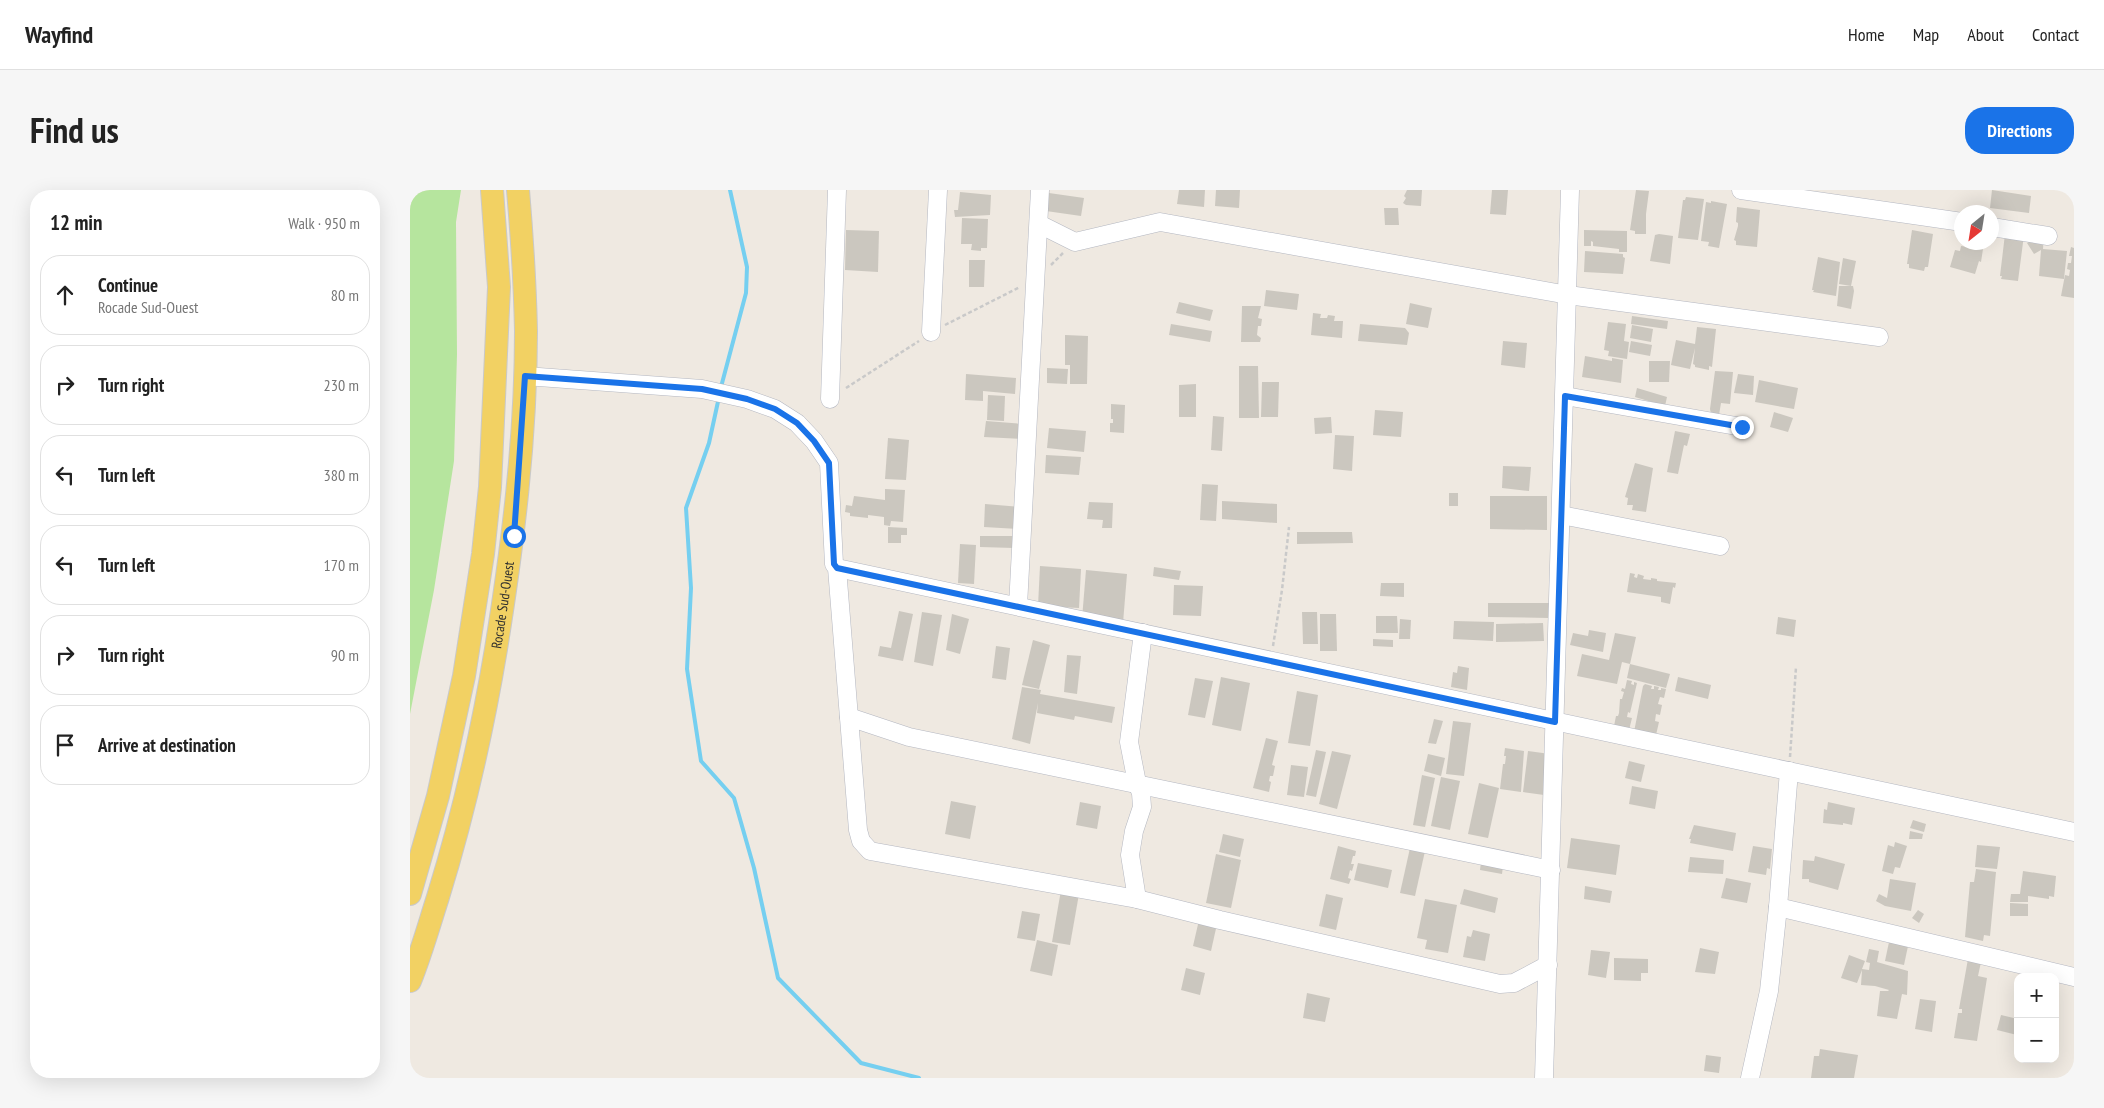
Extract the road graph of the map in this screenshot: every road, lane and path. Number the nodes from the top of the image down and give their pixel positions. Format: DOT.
graph roads {
  1 [pos="492,190"];
  2 [pos="518,190"];
  3 [pos="836,190"];
  4 [pos="938,190"];
  5 [pos="1040,190"];
  6 [pos="1570,190"];
  7 [pos="1741,190"];
  8 [pos="1954,221"];
  9 [pos="1038,224"];
  10 [pos="1999,228"];
  11 [pos="2048,236"];
  12 [pos="1075,242"];
  13 [pos="1034,280"];
  14 [pos="1568,296"];
  15 [pos="931,332"];
  16 [pos="1879,337"];
  17 [pos="525,376"];
  18 [pos="1565,396"];
  19 [pos="830,399"];
  20 [pos="1742,427"];
  21 [pos="1561,515"];
  22 [pos="1289,527"];
  23 [pos="1720,546"];
  24 [pos="837,568"];
  25 [pos="1018,606"];
  26 [pos="1143,633"];
  27 [pos="1271,660"];
  28 [pos="1796,667"];
  29 [pos="849,717"];
  30 [pos="1555,722"];
  31 [pos="1789,771"];
  32 [pos="1136,783"];
  33 [pos="2074,832"];
  34 [pos="1551,870"];
  35 [pos="410,894"];
  36 [pos="1137,899"];
  37 [pos="1778,907"];
  38 [pos="1548,966"];
  39 [pos="2074,977"];
  40 [pos="410,982"];
  41 [pos="1544,1078"];
  42 [pos="1750,1078"];
  1 -- 35 [label="main road, Rocade Sud-Ouest"];
  2 -- 17 [label="main road, Rocade Sud-Ouest"];
  3 -- 19 [label="street"];
  4 -- 15 [label="street"];
  5 -- 9 [label="street"];
  6 -- 14 [label="street"];
  7 -- 8 [label="street"];
  9 -- 12 [label="street"];
  9 -- 13 [label="street"];
  10 -- 11 [label="street"];
  12 -- 13 [label="path"];
  12 -- 14 [label="street"];
  13 -- 15 [label="path"];
  13 -- 25 [label="street"];
  14 -- 16 [label="street"];
  14 -- 18 [label="street"];
  15 -- 19 [label="path"];
  17 -- 24 [label="street"];
  17 -- 40 [label="main road, Rocade Sud-Ouest"];
  18 -- 20 [label="street"];
  18 -- 21 [label="street"];
  21 -- 23 [label="street"];
  21 -- 30 [label="street"];
  22 -- 27 [label="path"];
  24 -- 25 [label="street"];
  24 -- 29 [label="street"];
  25 -- 26 [label="street"];
  26 -- 27 [label="street"];
  26 -- 32 [label="street"];
  27 -- 30 [label="street"];
  28 -- 31 [label="path"];
  29 -- 32 [label="street"];
  29 -- 36 [label="street"];
  30 -- 31 [label="street"];
  30 -- 34 [label="street"];
  31 -- 33 [label="street"];
  31 -- 37 [label="street"];
  32 -- 34 [label="street"];
  32 -- 36 [label="street"];
  34 -- 38 [label="street"];
  36 -- 38 [label="street"];
  37 -- 39 [label="street"];
  37 -- 42 [label="street"];
  38 -- 41 [label="street"];
}
